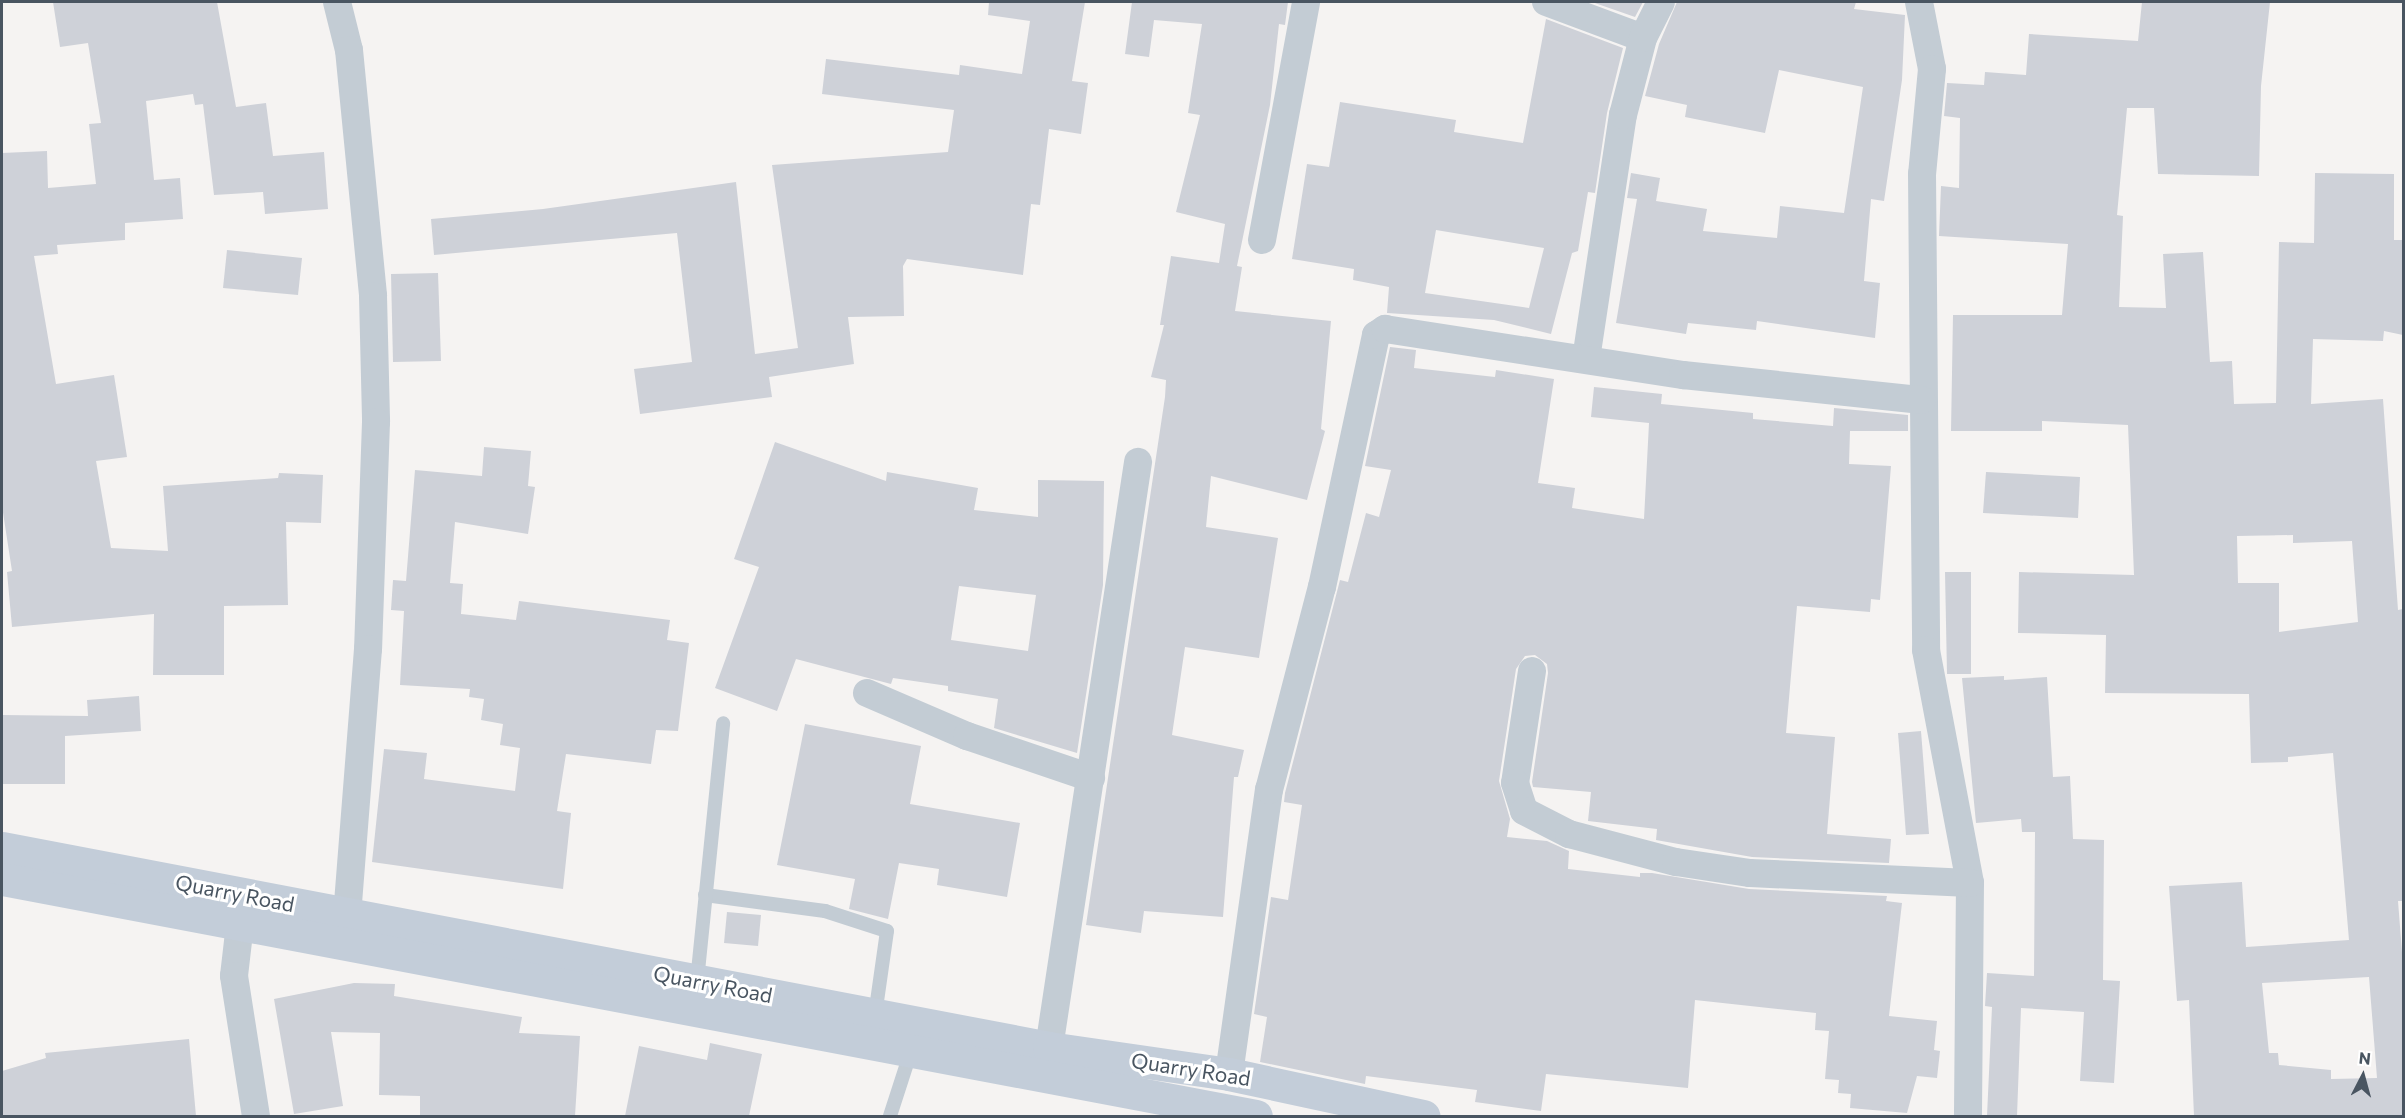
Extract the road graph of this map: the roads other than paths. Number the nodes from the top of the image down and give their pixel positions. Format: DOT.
graph roads {
  1 [pos="337,2"];
  2 [pos="1306,2"];
  3 [pos="1546,2"];
  4 [pos="1661,2"];
  5 [pos="1919,2"];
  6 [pos="1643,38"];
  7 [pos="1262,240"];
  8 [pos="1586,359"];
  9 [pos="1922,400"];
  10 [pos="1138,462"];
  11 [pos="1532,671"];
  12 [pos="867,693"];
  13 [pos="723,723"];
  14 [pos="1091,778"];
  15 [pos="2,848"];
  16 [pos="2,879"];
  17 [pos="1970,883"];
  18 [pos="705,895"];
  19 [pos="347,914"];
  20 [pos="240,924"];
  21 [pos="697,981"];
  22 [pos="875,1015"];
  23 [pos="1049,1048"];
  24 [pos="911,1051"];
  25 [pos="1229,1074"];
  26 [pos="256,1116"];
  27 [pos="890,1116"];
  28 [pos="1256,1116"];
  29 [pos="1424,1116"];
  30 [pos="1968,1116"];
  1 -- 19 [label="street"];
  2 -- 7 [label="street"];
  3 -- 6 [label="street"];
  4 -- 6 [label="street"];
  5 -- 9 [label="street"];
  6 -- 8 [label="street"];
  8 -- 9 [label="street"];
  8 -- 25 [label="street"];
  9 -- 17 [label="street"];
  10 -- 14 [label="street"];
  11 -- 17 [label="street"];
  12 -- 14 [label="street"];
  13 -- 18 [label="lane"];
  14 -- 23 [label="street"];
  15 -- 19 [label="main road, Quarry Road"];
  16 -- 20 [label="main road, Quarry Road"];
  17 -- 30 [label="street"];
  18 -- 21 [label="lane"];
  18 -- 22 [label="lane"];
  19 -- 21 [label="main road, Quarry Road"];
  20 -- 24 [label="main road, Quarry Road"];
  20 -- 26 [label="street"];
  21 -- 22 [label="main road, Quarry Road"];
  22 -- 23 [label="main road, Quarry Road"];
  23 -- 25 [label="main road, Quarry Road"];
  24 -- 27 [label="lane"];
  24 -- 28 [label="main road, Quarry Road"];
  25 -- 29 [label="main road, Quarry Road"];
}
